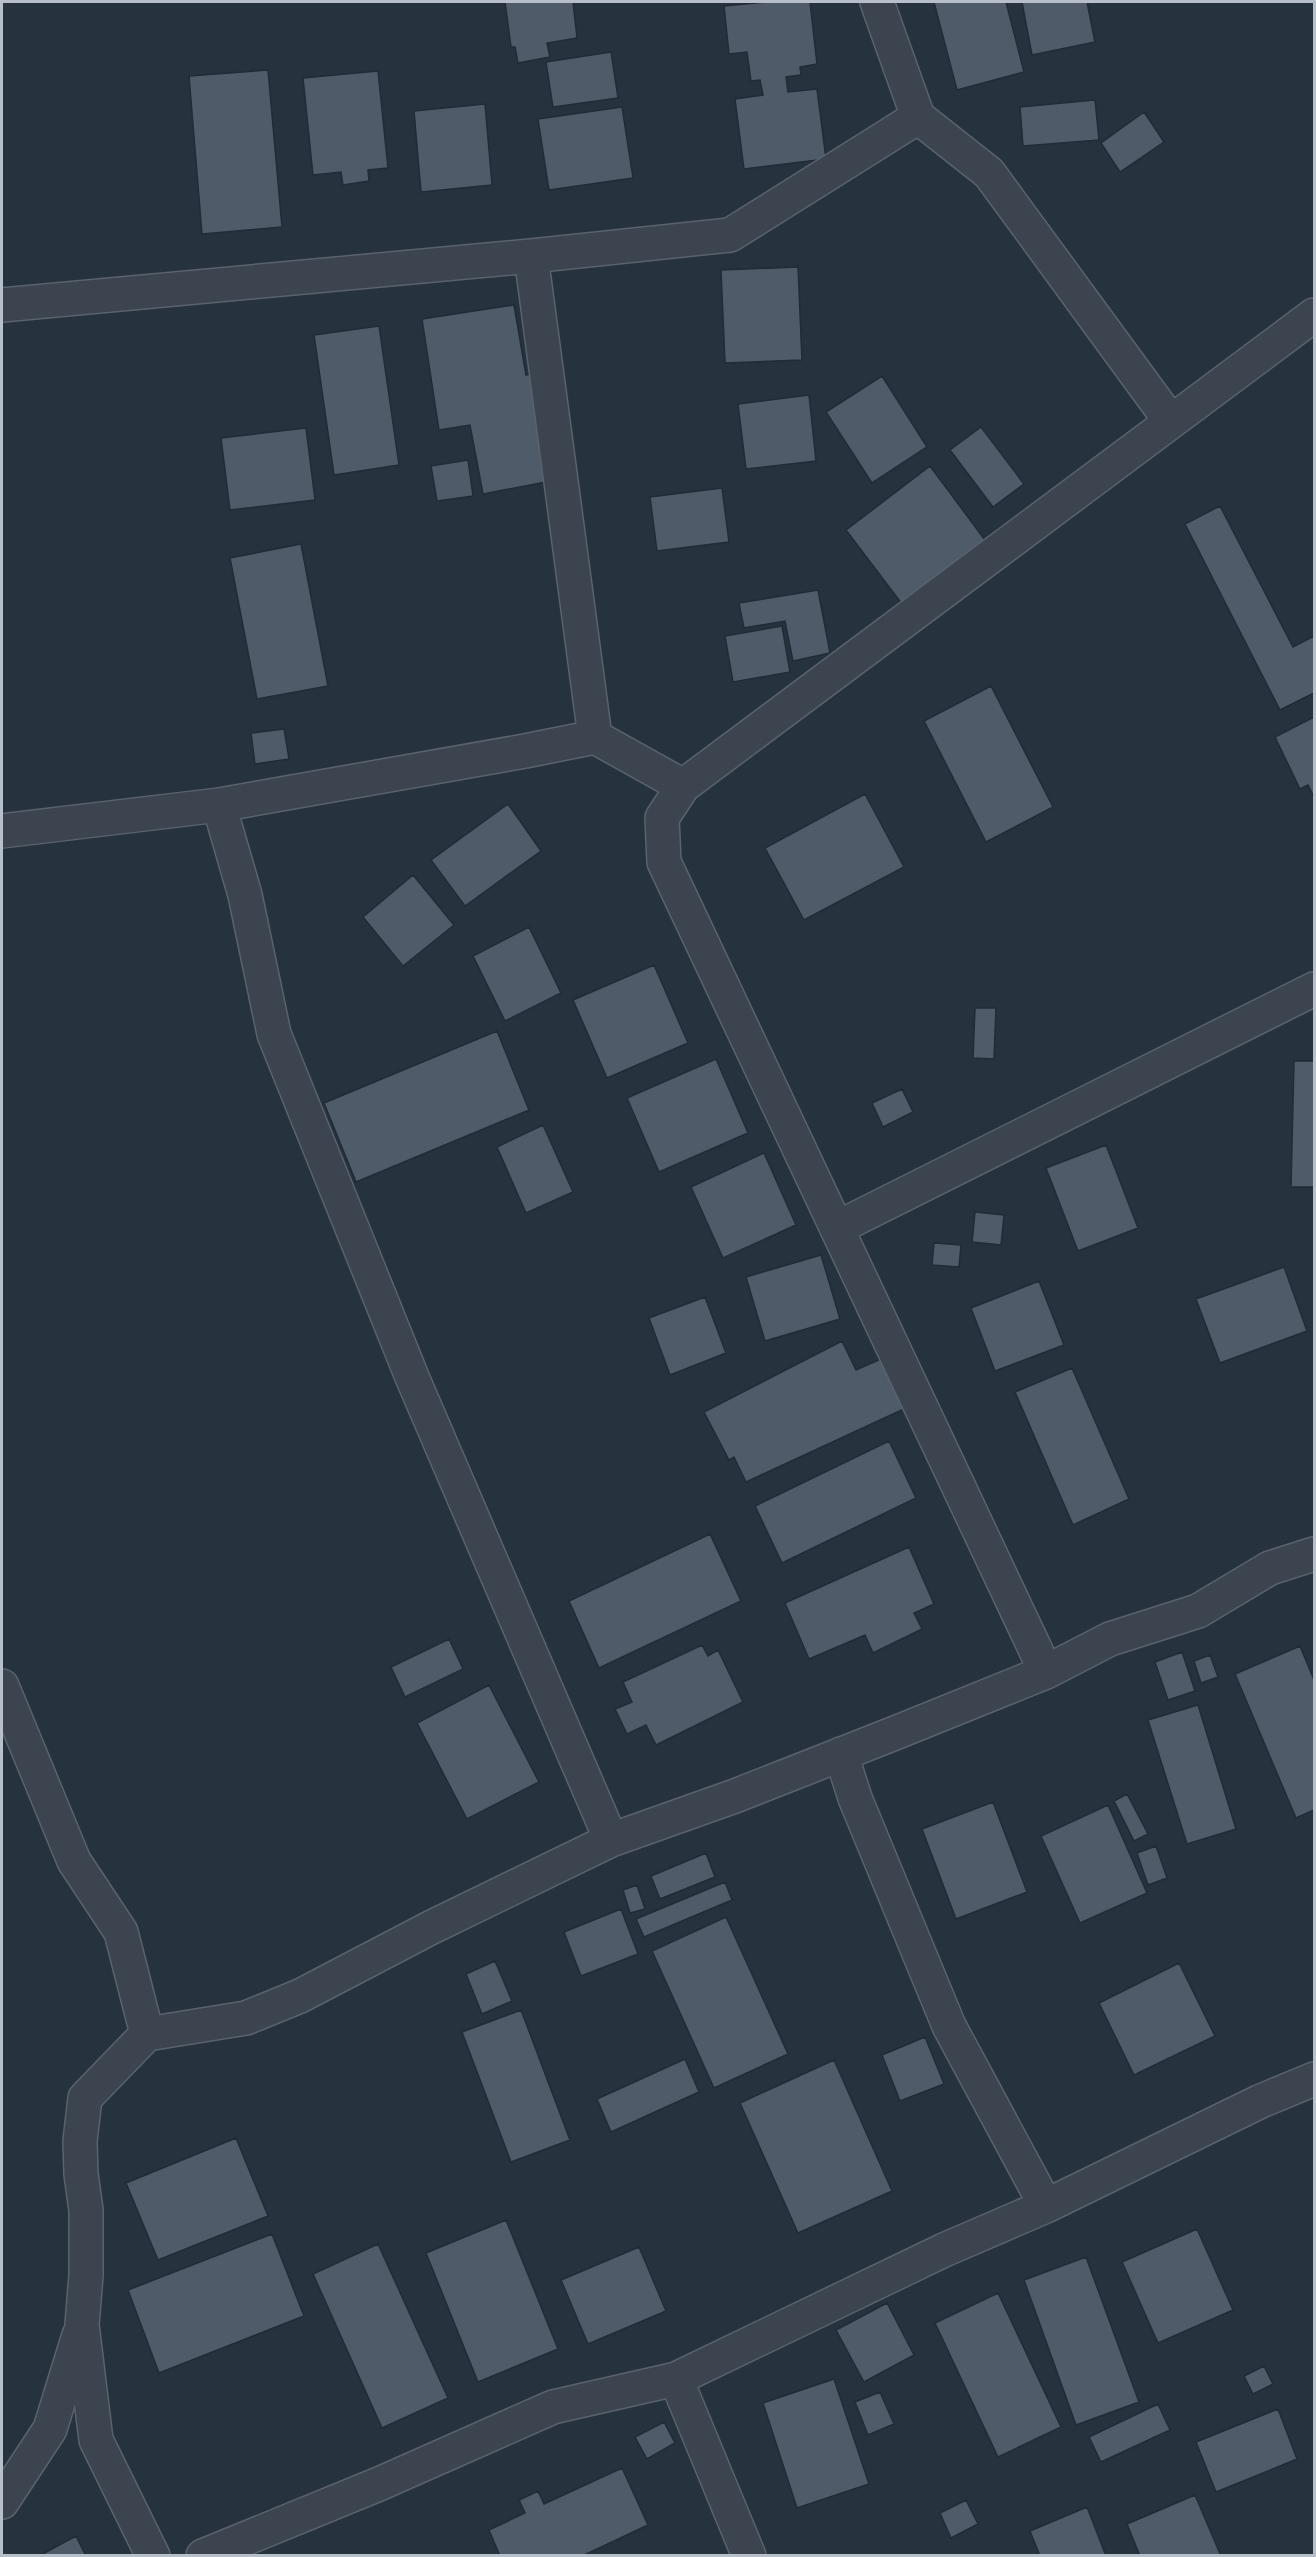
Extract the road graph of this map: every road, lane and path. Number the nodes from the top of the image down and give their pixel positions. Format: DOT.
graph roads {
  1 [pos="877,2"];
  2 [pos="918,117"];
  3 [pos="531,256"];
  4 [pos="2,304"];
  5 [pos="1314,315"];
  6 [pos="1161,408"];
  7 [pos="595,737"];
  8 [pos="683,786"];
  9 [pos="219,805"];
  10 [pos="2,831"];
  11 [pos="1314,989"];
  12 [pos="837,1228"];
  13 [pos="1314,1554"];
  14 [pos="1046,1672"];
  15 [pos="2,1686"];
  16 [pos="841,1754"];
  17 [pos="611,1840"];
  18 [pos="147,2034"];
  19 [pos="1314,2079"];
  20 [pos="1046,2206"];
  21 [pos="82,2325"];
  22 [pos="676,2379"];
  23 [pos="2,2502"];
  24 [pos="153,2556"];
  25 [pos="203,2556"];
  26 [pos="749,2556"];
  1 -- 2 [label="street"];
  2 -- 3 [label="street"];
  2 -- 6 [label="street"];
  3 -- 4 [label="street"];
  3 -- 7 [label="street"];
  5 -- 8 [label="street"];
  7 -- 8 [label="street"];
  7 -- 9 [label="street"];
  8 -- 12 [label="street"];
  9 -- 10 [label="street"];
  9 -- 17 [label="street"];
  11 -- 12 [label="street"];
  12 -- 14 [label="street"];
  13 -- 14 [label="street"];
  14 -- 16 [label="street"];
  15 -- 18 [label="street"];
  16 -- 17 [label="street"];
  16 -- 20 [label="street"];
  17 -- 18 [label="street"];
  18 -- 21 [label="street"];
  19 -- 20 [label="street"];
  20 -- 22 [label="street"];
  21 -- 23 [label="street"];
  21 -- 24 [label="street"];
  22 -- 25 [label="street"];
  22 -- 26 [label="street"];
}
